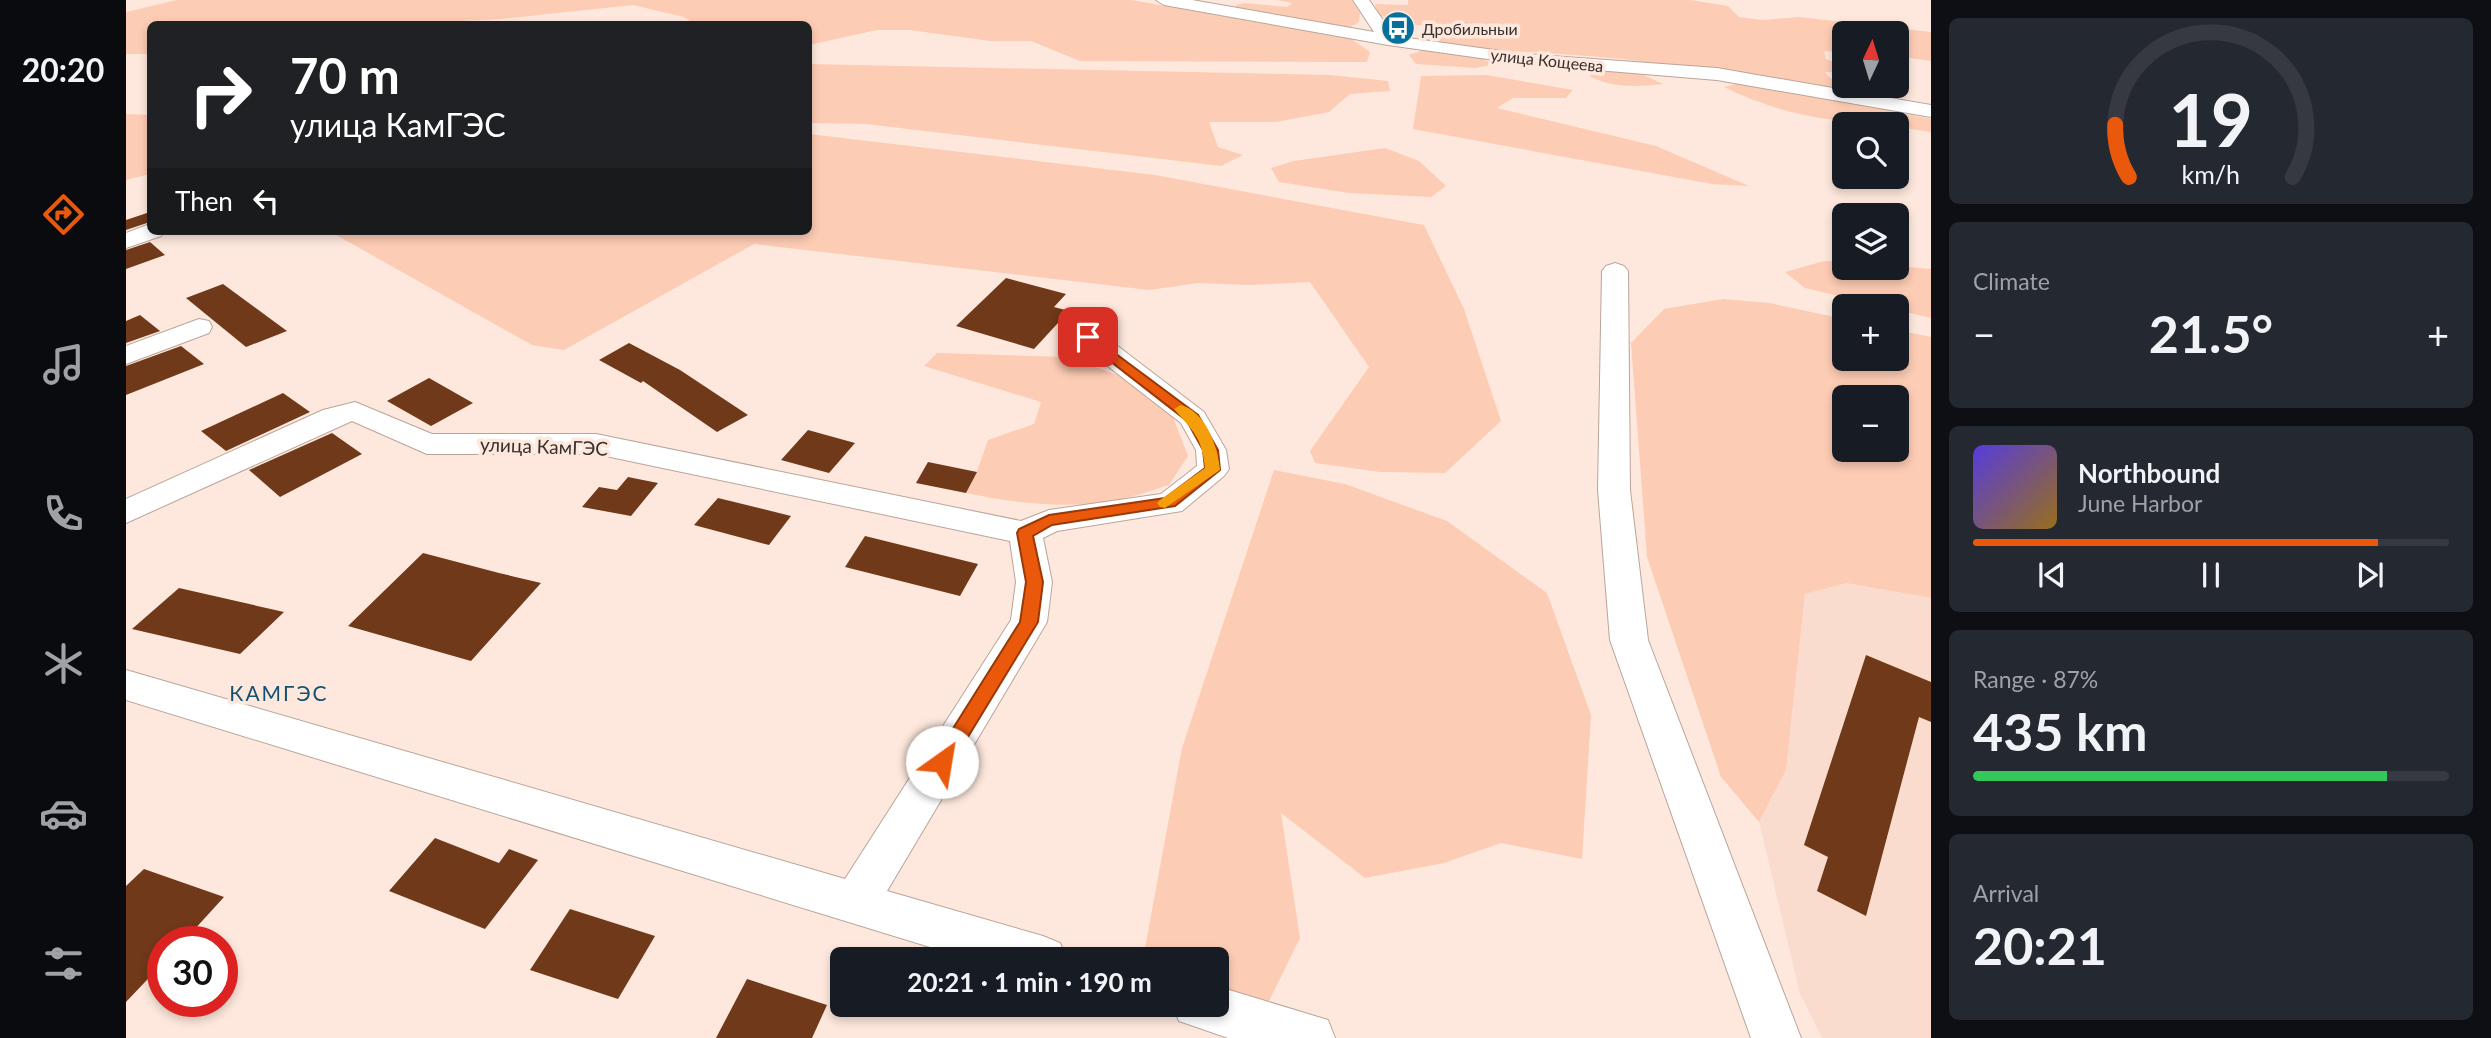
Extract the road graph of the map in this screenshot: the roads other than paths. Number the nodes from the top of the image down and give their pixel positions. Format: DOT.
graph roads {
  1 [pos="1164,0"];
  2 [pos="1361,0"];
  3 [pos="1388,40"];
  4 [pos="1931,111"];
  5 [pos="147,233"];
  6 [pos="126,240"];
  7 [pos="1615,271"];
  8 [pos="199,327"];
  9 [pos="1088,337"];
  10 [pos="126,356"];
  11 [pos="126,512"];
  12 [pos="1025,533"];
  13 [pos="126,685"];
  14 [pos="855,902"];
  15 [pos="1003,947"];
  16 [pos="1229,1014"];
  17 [pos="1310,1038"];
  18 [pos="1776,1038"];
  1 -- 3 [label="street, улица Кощеева"];
  2 -- 3 [label="street"];
  3 -- 4 [label="street, улица Кощеева"];
  5 -- 6 [label="street"];
  7 -- 18 [label="street"];
  8 -- 10 [label="street"];
  9 -- 12 [label="street"];
  11 -- 12 [label="street, улица КамГЭС"];
  12 -- 14 [label="street"];
  13 -- 14 [label="street"];
  14 -- 15 [label="street"];
  16 -- 17 [label="street"];
}
